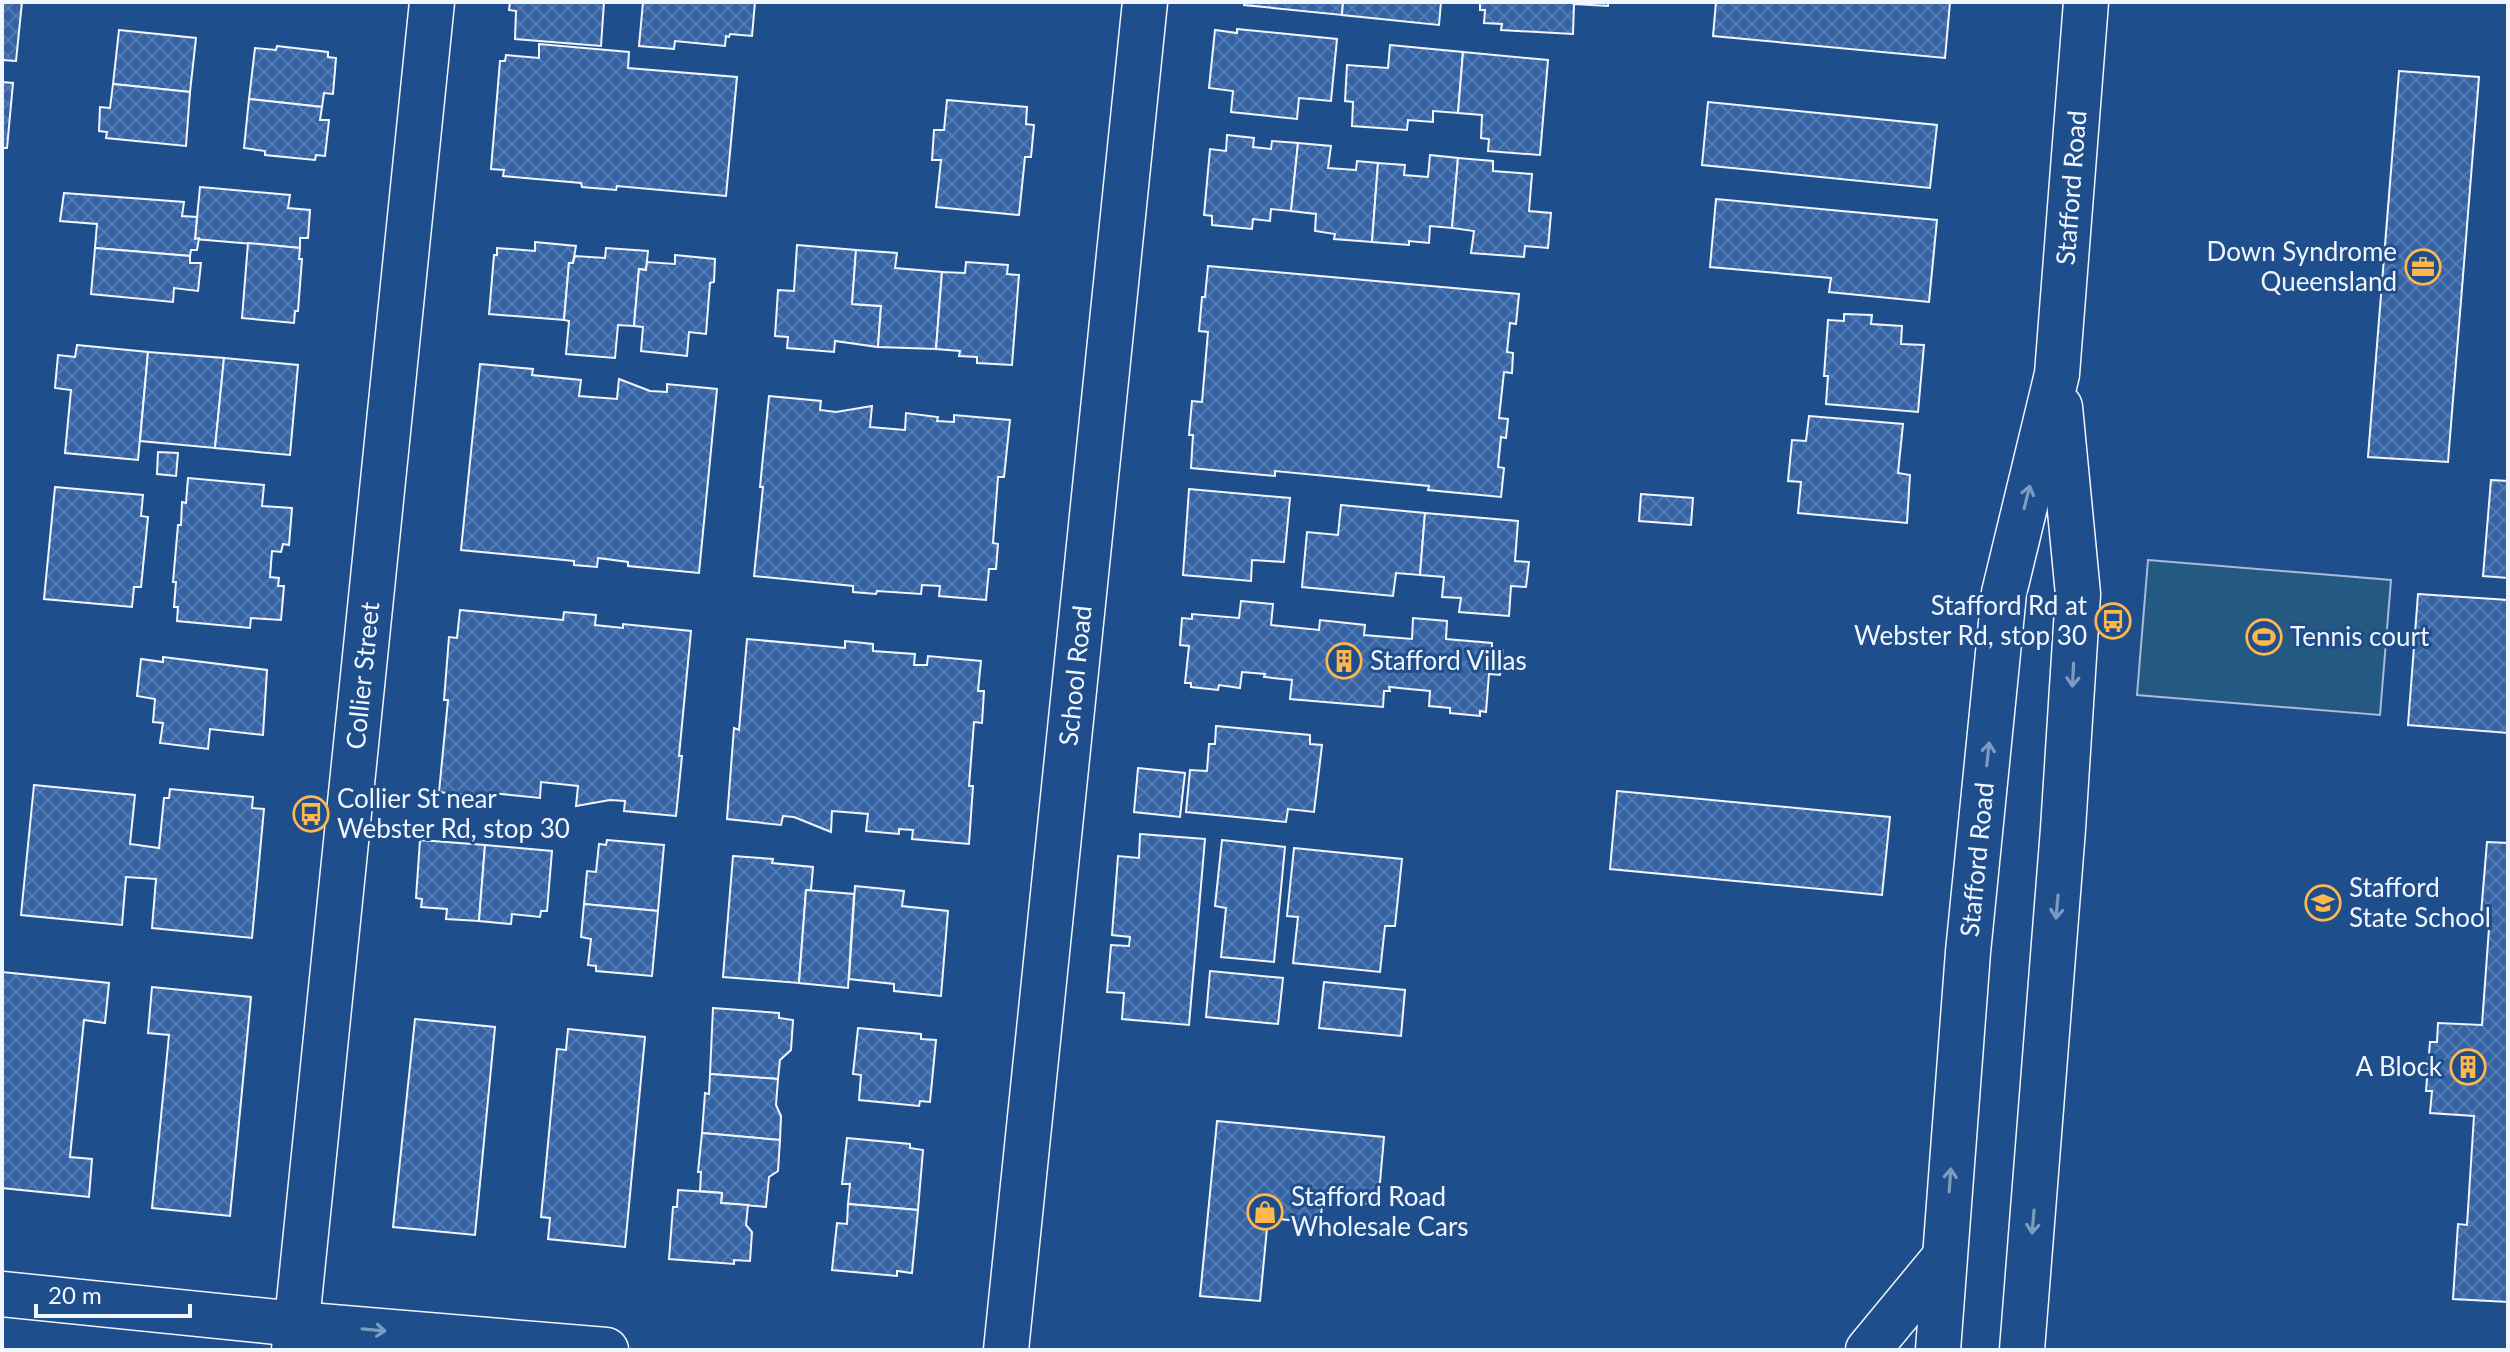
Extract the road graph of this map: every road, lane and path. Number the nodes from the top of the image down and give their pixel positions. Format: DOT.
graph roads {
  1 [pos="432,2"];
  2 [pos="1145,2"];
  3 [pos="2086,2"];
  4 [pos="2057,374"];
  5 [pos="1944,1258"];
  6 [pos="2,1294"];
  7 [pos="295,1337"];
  8 [pos="606,1350"];
  9 [pos="1006,1350"];
  10 [pos="1868,1350"];
  11 [pos="1938,1350"];
  12 [pos="2022,1350"];
  1 -- 7 [label="main road, Collier Street"];
  2 -- 9 [label="main road, School Road"];
  3 -- 4 [label="main road, Stafford Road"];
  5 -- 4 [label="main road, Stafford Road, one-way"];
  4 -- 12 [label="main road, Stafford Road, one-way"];
  5 -- 10 [label="main road"];
  5 -- 11 [label="main road, Stafford Road"];
  6 -- 7 [label="main road"];
  7 -- 8 [label="main road, one-way"];
}
